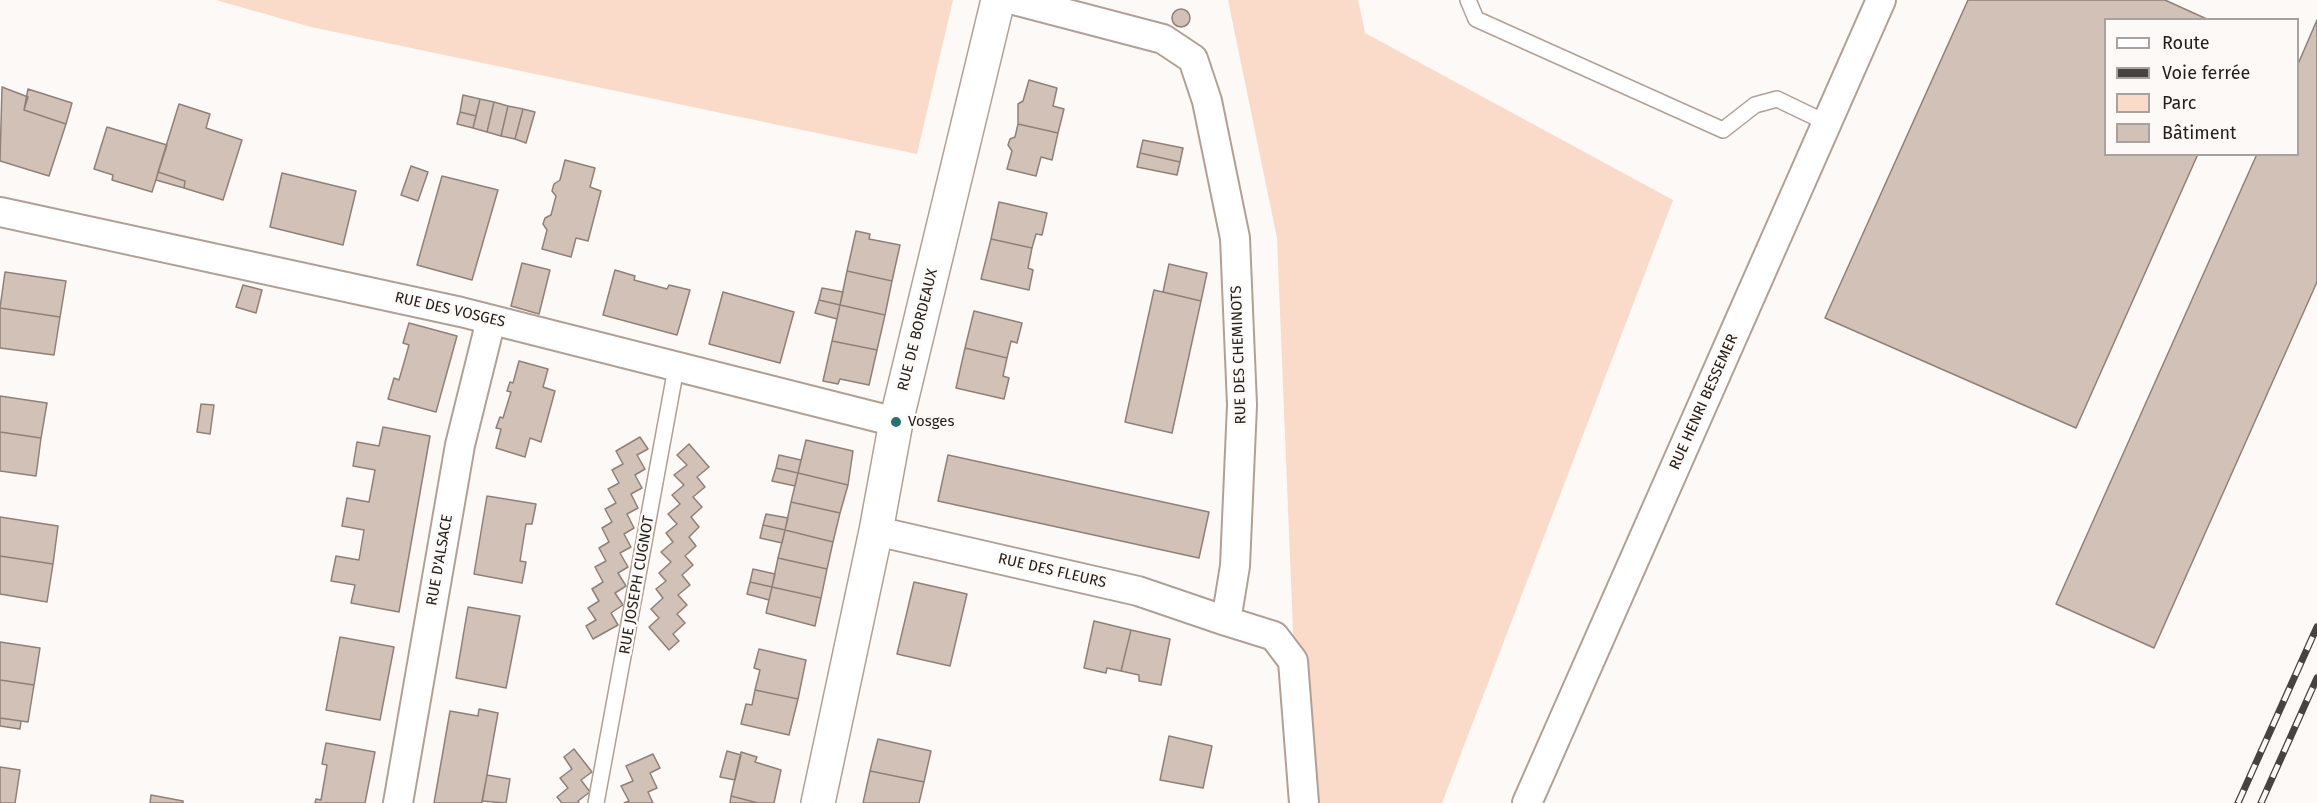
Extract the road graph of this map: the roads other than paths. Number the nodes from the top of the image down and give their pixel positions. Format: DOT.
graph roads {
  1 [pos="998,0"];
  2 [pos="1014,0"];
  3 [pos="1468,0"];
  4 [pos="1881,0"];
  5 [pos="1827,123"];
  6 [pos="0,212"];
  7 [pos="491,320"];
  8 [pos="676,368"];
  9 [pos="896,422"];
  10 [pos="876,531"];
  11 [pos="1226,621"];
  12 [pos="398,803"];
  13 [pos="596,803"];
  14 [pos="818,803"];
  15 [pos="1304,803"];
  16 [pos="1527,803"];
  1 -- 9 [label="street, RUE DE BORDEAUX"];
  2 -- 11 [label="street, RUE DES CHEMINOTS"];
  3 -- 5 [label="lane"];
  4 -- 5 [label="street, RUE HENRI BESSEMER"];
  5 -- 16 [label="street, RUE HENRI BESSEMER"];
  6 -- 7 [label="street, RUE DES VOSGES"];
  7 -- 8 [label="street, RUE DES VOSGES"];
  7 -- 12 [label="street, RUE D'ALSACE"];
  8 -- 9 [label="street, RUE DES VOSGES"];
  8 -- 13 [label="lane, RUE JOSEPH CUGNOT"];
  9 -- 10 [label="street, RUE DE BORDEAUX"];
  10 -- 11 [label="street, RUE DES FLEURS"];
  10 -- 14 [label="street, RUE DE BORDEAUX"];
  11 -- 15 [label="street"];
}
